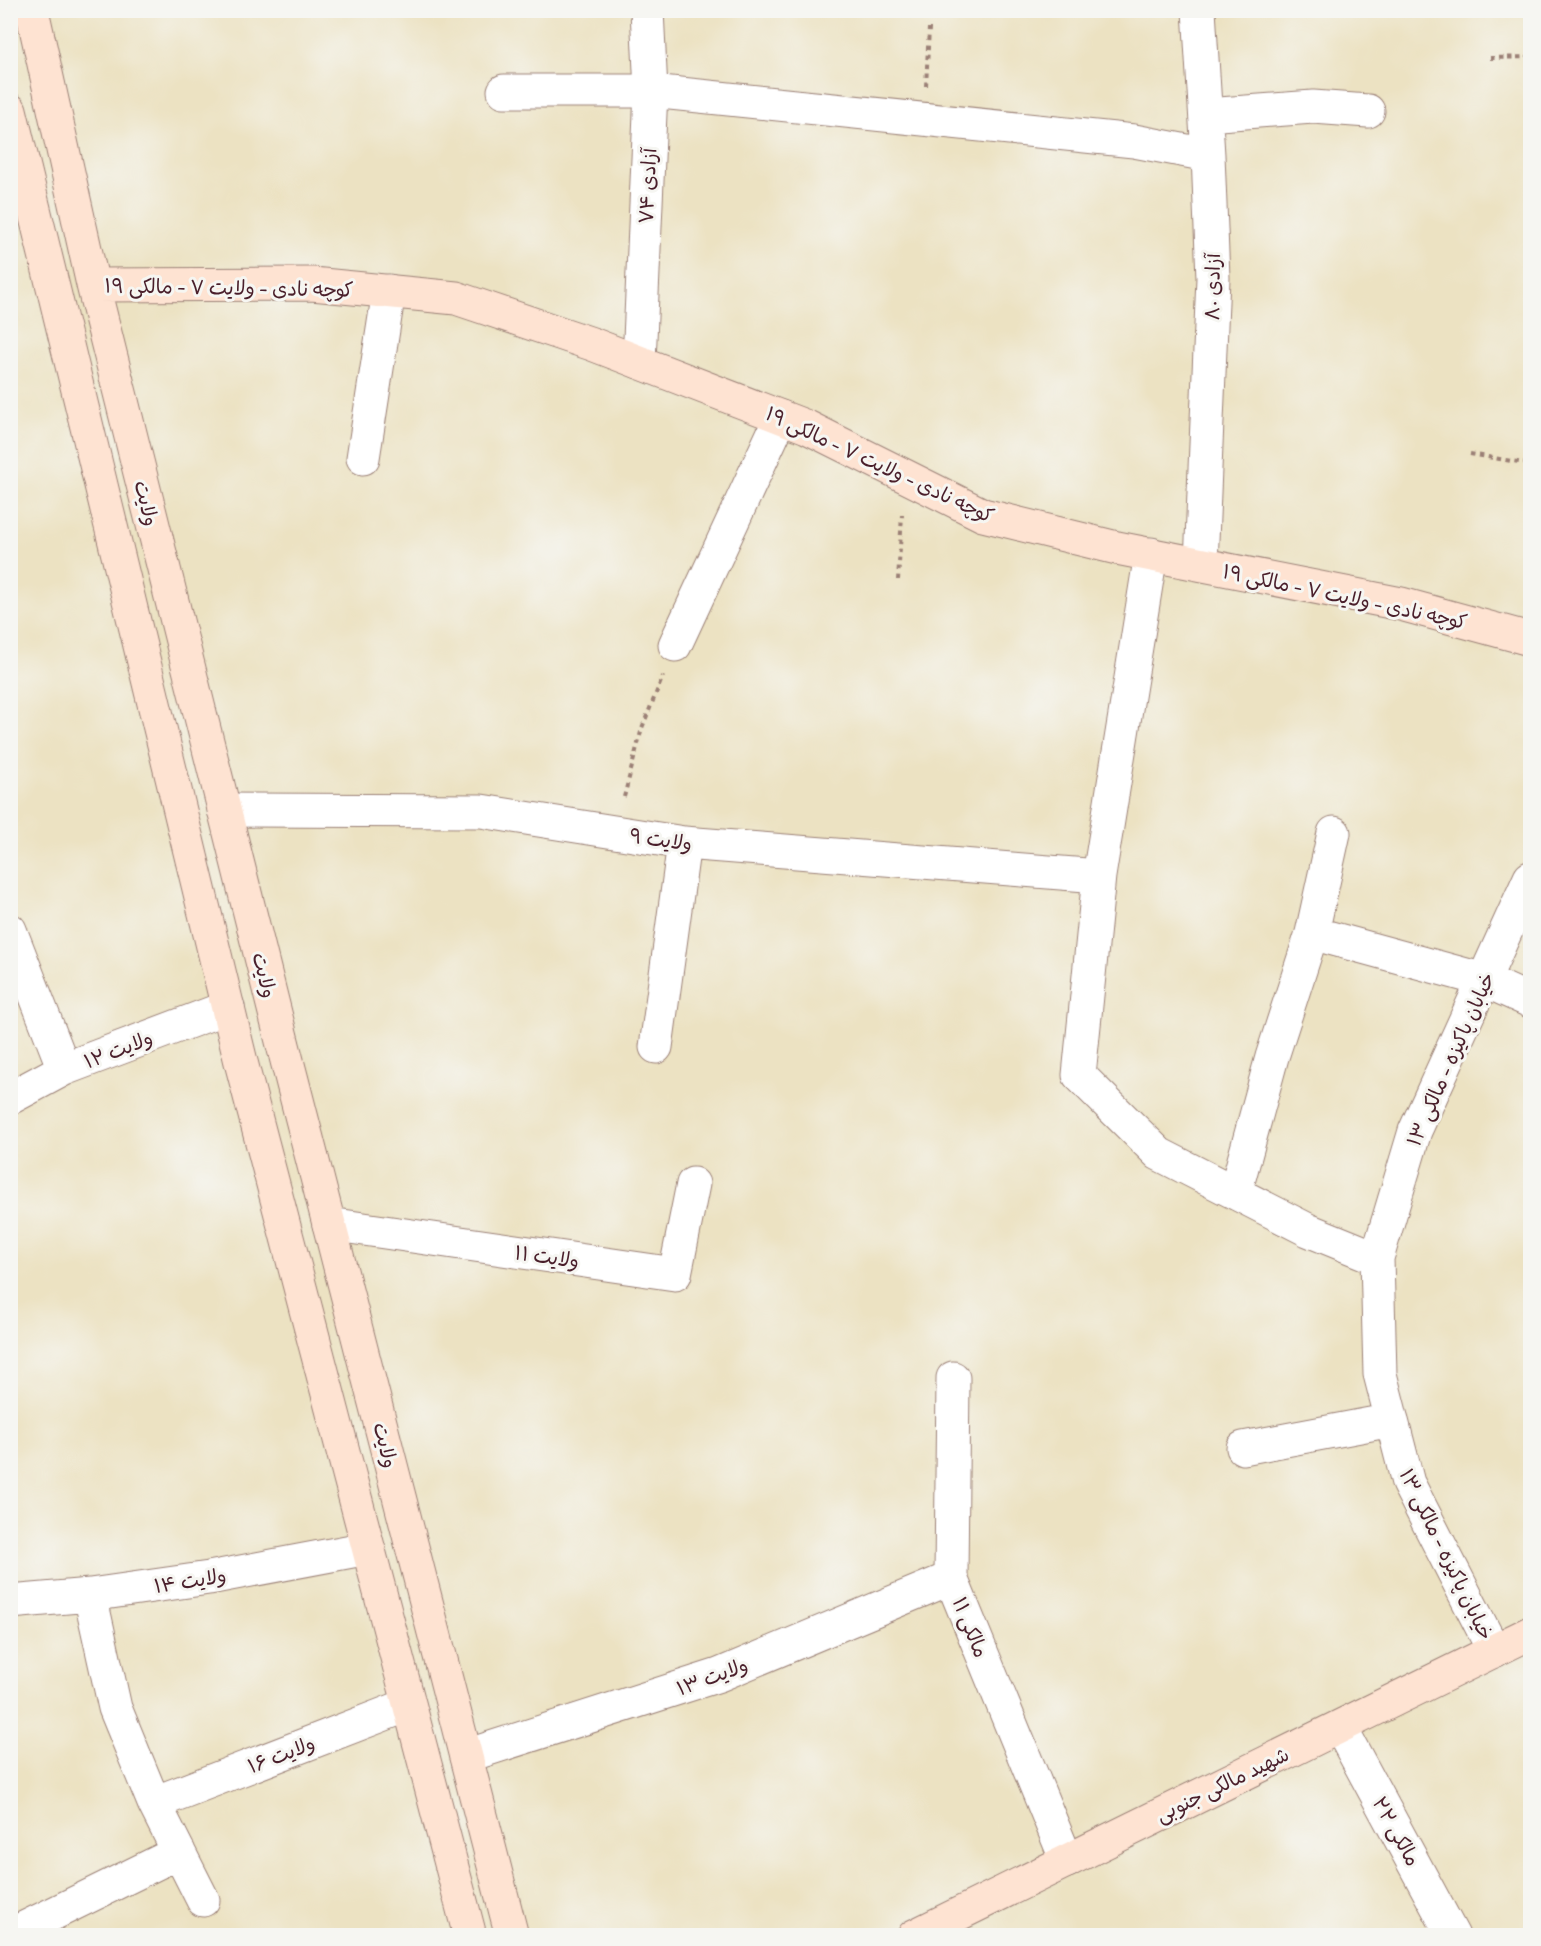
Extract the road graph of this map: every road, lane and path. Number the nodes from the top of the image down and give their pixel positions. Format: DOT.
graph roads {
  1 [pos="32,10"];
  2 [pos="647,10"];
  3 [pos="1199,10"];
  4 [pos="928,28"];
  5 [pos="1530,57"];
  6 [pos="1490,58"];
  7 [pos="504,91"];
  8 [pos="651,91"];
  9 [pos="10,110"];
  10 [pos="1368,111"];
  11 [pos="1206,116"];
  12 [pos="925,119"];
  13 [pos="1208,155"];
  14 [pos="93,285"];
  15 [pos="389,291"];
  16 [pos="639,362"];
  17 [pos="781,417"];
  18 [pos="1470,454"];
  19 [pos="363,458"];
  20 [pos="1530,464"];
  21 [pos="905,475"];
  22 [pos="1151,554"];
  23 [pos="1201,564"];
  24 [pos="898,580"];
  25 [pos="1530,639"];
  26 [pos="675,645"];
  27 [pos="224,810"];
  28 [pos="615,832"];
  29 [pos="1334,833"];
  30 [pos="684,843"];
  31 [pos="1099,876"];
  32 [pos="1530,878"];
  33 [pos="10,930"];
  34 [pos="1312,933"];
  35 [pos="1484,980"];
  36 [pos="1530,1001"];
  37 [pos="228,1007"];
  38 [pos="656,1047"];
  39 [pos="64,1069"];
  40 [pos="10,1098"];
  41 [pos="693,1184"];
  42 [pos="1235,1193"];
  43 [pos="329,1224"];
  44 [pos="1377,1258"];
  45 [pos="953,1378"];
  46 [pos="1392,1420"];
  47 [pos="1243,1448"];
  48 [pos="368,1548"];
  49 [pos="951,1578"];
  50 [pos="90,1595"];
  51 [pos="10,1602"];
  52 [pos="1530,1634"];
  53 [pos="1494,1651"];
  54 [pos="408,1705"];
  55 [pos="1340,1727"];
  56 [pos="466,1756"];
  57 [pos="154,1803"];
  58 [pos="179,1852"];
  59 [pos="1067,1861"];
  60 [pos="202,1900"];
  61 [pos="957,1926"];
  62 [pos="10,1935"];
  63 [pos="470,1935"];
  64 [pos="512,1935"];
  65 [pos="914,1935"];
  66 [pos="1454,1935"];
  1 -- 14 [label="main road, ولایت"];
  2 -- 8 [label="street, آزادی ۷۴"];
  3 -- 11 [label="street, آزادی ۸۰"];
  4 -- 12 [label="path"];
  5 -- 6 [label="path"];
  7 -- 8 [label="street"];
  8 -- 12 [label="street"];
  8 -- 16 [label="street, آزادی ۷۴"];
  9 -- 37 [label="main road, ولایت"];
  10 -- 11 [label="street"];
  11 -- 13 [label="street, آزادی ۸۰"];
  12 -- 13 [label="street"];
  13 -- 23 [label="street, آزادی ۸۰"];
  14 -- 15 [label="main road, کوچه نادی - ولایت ۷ - مالکی ۱۹"];
  14 -- 27 [label="main road, ولایت"];
  15 -- 16 [label="main road, کوچه نادی - ولایت ۷ - مالکی ۱۹"];
  15 -- 19 [label="street"];
  16 -- 17 [label="main road, کوچه نادی - ولایت ۷ - مالکی ۱۹"];
  17 -- 21 [label="main road, کوچه نادی - ولایت ۷ - مالکی ۱۹"];
  17 -- 26 [label="street"];
  18 -- 20 [label="path"];
  21 -- 22 [label="main road, کوچه نادی - ولایت ۷ - مالکی ۱۹"];
  21 -- 24 [label="path"];
  22 -- 23 [label="main road, کوچه نادی - ولایت ۷ - مالکی ۱۹"];
  22 -- 31 [label="street"];
  23 -- 25 [label="main road, کوچه نادی - ولایت ۷ - مالکی ۱۹"];
  26 -- 28 [label="path"];
  27 -- 28 [label="street, ولایت ۹"];
  27 -- 43 [label="main road, ولایت"];
  28 -- 30 [label="street, ولایت ۹"];
  29 -- 34 [label="street"];
  30 -- 31 [label="street, ولایت ۹"];
  30 -- 38 [label="street"];
  31 -- 42 [label="street"];
  32 -- 35 [label="street, خیابان پاکیزه - مالکی ۱۳"];
  33 -- 39 [label="street"];
  34 -- 35 [label="street"];
  34 -- 42 [label="street"];
  35 -- 36 [label="street"];
  35 -- 44 [label="street, خیابان پاکیزه - مالکی ۱۳"];
  37 -- 39 [label="street, ولایت ۱۲"];
  37 -- 48 [label="main road, ولایت"];
  39 -- 40 [label="street, ولایت ۱۲"];
  41 -- 43 [label="street, ولایت ۱۱"];
  42 -- 44 [label="street"];
  43 -- 56 [label="main road, ولایت"];
  44 -- 46 [label="street, خیابان پاکیزه - مالکی ۱۳"];
  45 -- 49 [label="street, مالکی ۱۱"];
  46 -- 47 [label="street"];
  46 -- 53 [label="street, خیابان پاکیزه - مالکی ۱۳"];
  48 -- 50 [label="street, ولایت ۱۴"];
  48 -- 54 [label="main road, ولایت"];
  49 -- 56 [label="street, ولایت ۱۳"];
  49 -- 59 [label="street, مالکی ۱۱"];
  50 -- 51 [label="street, ولایت ۱۴"];
  50 -- 57 [label="street"];
  52 -- 53 [label="main road, شهید مالکی جنوبی"];
  53 -- 55 [label="main road, شهید مالکی جنوبی"];
  54 -- 57 [label="street, ولایت ۱۶"];
  54 -- 63 [label="main road, ولایت"];
  55 -- 59 [label="main road, شهید مالکی جنوبی"];
  55 -- 66 [label="street, مالکی ۲۲"];
  56 -- 64 [label="main road, ولایت"];
  57 -- 58 [label="street"];
  58 -- 60 [label="street"];
  58 -- 62 [label="street"];
  59 -- 61 [label="main road, شهید مالکی جنوبی"];
  61 -- 65 [label="main road, شهید مالکی جنوبی"];
}
